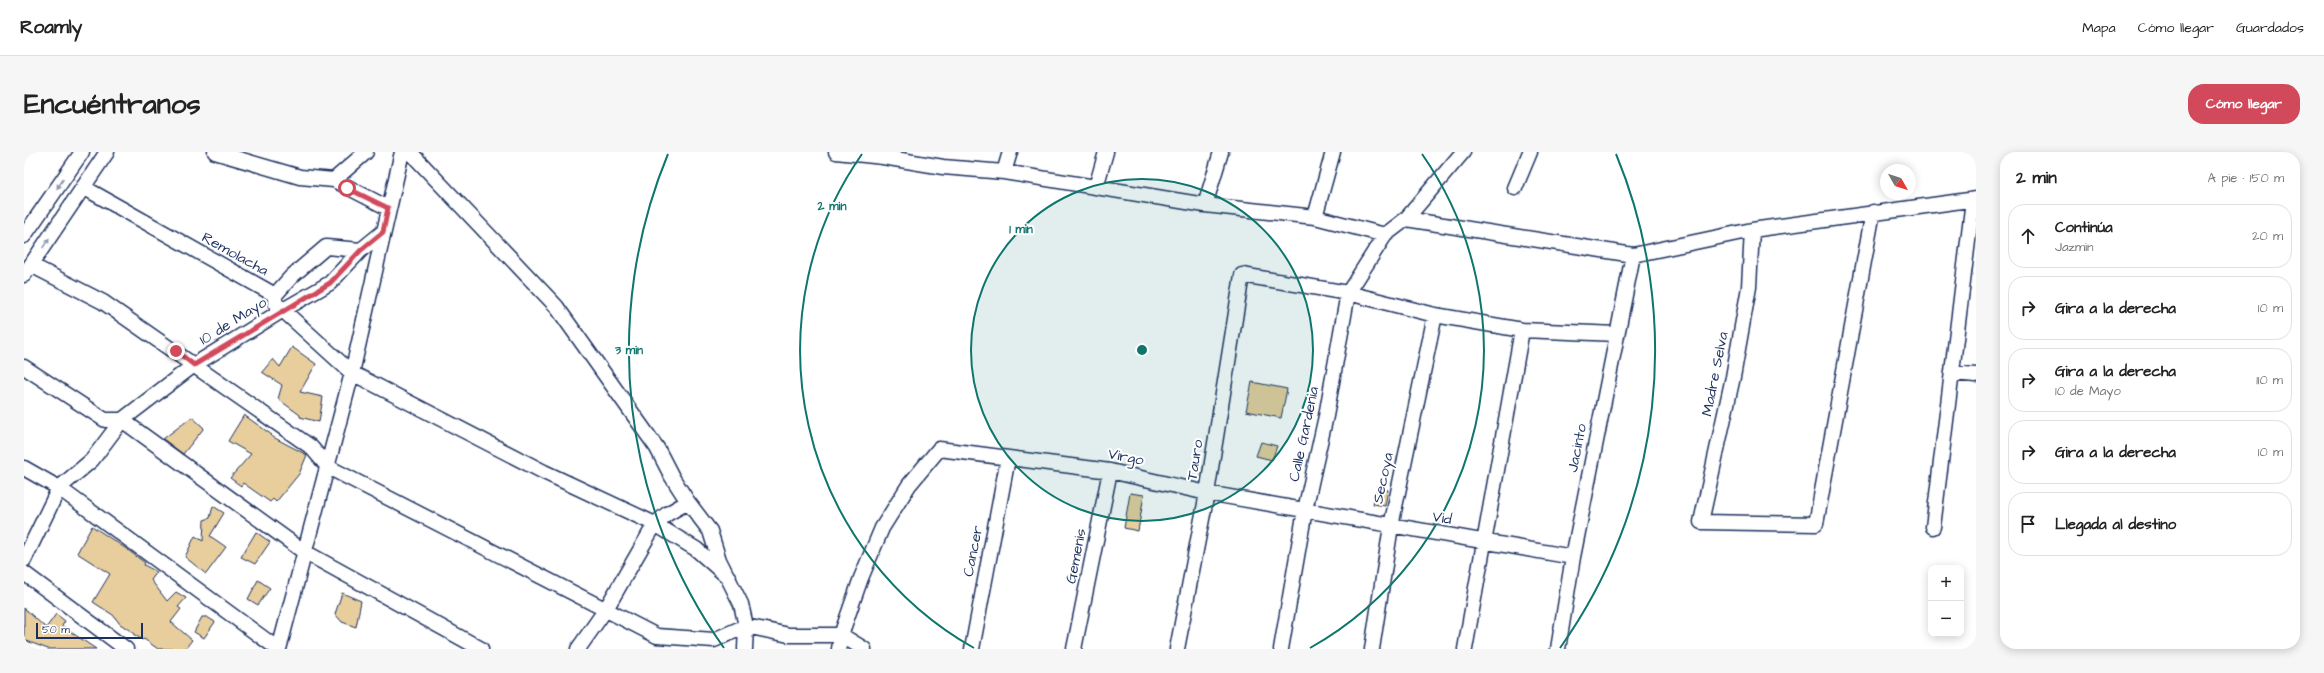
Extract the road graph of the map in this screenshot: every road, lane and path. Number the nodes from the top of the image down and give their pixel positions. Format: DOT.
graph roads {
  1 [pos="82,152"];
  2 [pos="107,152"];
  3 [pos="215,152"];
  4 [pos="366,152"];
  5 [pos="402,152"];
  6 [pos="410,152"];
  7 [pos="836,152"];
  8 [pos="1010,152"];
  9 [pos="1106,152"];
  10 [pos="1221,152"];
  11 [pos="1333,152"];
  12 [pos="1463,152"];
  13 [pos="1530,152"];
  14 [pos="859,153"];
  15 [pos="1004,172"];
  16 [pos="334,180"];
  17 [pos="83,187"];
  18 [pos="1096,188"];
  19 [pos="1515,188"];
  20 [pos="1974,200"];
  21 [pos="1205,205"];
  22 [pos="388,208"];
  23 [pos="1873,212"];
  24 [pos="1315,217"];
  25 [pos="1406,219"];
  26 [pos="25,230"];
  27 [pos="1752,230"];
  28 [pos="383,232"];
  29 [pos="1385,235"];
  30 [pos="361,250"];
  31 [pos="1633,254"];
  32 [pos="27,270"];
  33 [pos="1348,293"];
  34 [pos="275,295"];
  35 [pos="283,310"];
  36 [pos="1435,315"];
  37 [pos="1522,330"];
  38 [pos="1617,334"];
  39 [pos="194,365"];
  40 [pos="24,367"];
  41 [pos="352,373"];
  42 [pos="1952,373"];
  43 [pos="1976,376"];
  44 [pos="122,420"];
  45 [pos="1008,458"];
  46 [pos="328,467"];
  47 [pos="24,468"];
  48 [pos="1110,471"];
  49 [pos="59,488"];
  50 [pos="1207,492"];
  51 [pos="688,502"];
  52 [pos="1305,510"];
  53 [pos="655,524"];
  54 [pos="1390,526"];
  55 [pos="1933,527"];
  56 [pos="1484,542"];
  57 [pos="303,551"];
  58 [pos="1573,557"];
  59 [pos="24,560"];
  60 [pos="24,573"];
  61 [pos="729,578"];
  62 [pos="606,609"];
  63 [pos="746,626"];
  64 [pos="840,642"];
  65 [pos="126,649"];
  66 [pos="278,649"];
  67 [pos="481,649"];
  68 [pos="578,649"];
  69 [pos="745,649"];
  70 [pos="864,649"];
  71 [pos="972,649"];
  72 [pos="1074,649"];
  73 [pos="1177,649"];
  74 [pos="1281,649"];
  75 [pos="1372,649"];
  76 [pos="1465,649"];
  77 [pos="1558,649"];
  1 -- 26 [label="street, one-way"];
  2 -- 17 [label="street"];
  3 -- 16 [label="street"];
  4 -- 16 [label="street"];
  5 -- 22 [label="street"];
  6 -- 51 [label="street"];
  7 -- 14 [label="street"];
  8 -- 15 [label="street"];
  9 -- 18 [label="street"];
  10 -- 21 [label="street"];
  11 -- 24 [label="street"];
  12 -- 25 [label="street"];
  13 -- 19 [label="street"];
  14 -- 15 [label="street"];
  15 -- 18 [label="street"];
  16 -- 22 [label="street"];
  32 -- 17 [label="street, one-way"];
  17 -- 34 [label="street, Remolacha"];
  18 -- 21 [label="street"];
  20 -- 23 [label="street"];
  20 -- 42 [label="street"];
  21 -- 24 [label="street"];
  22 -- 28 [label="street"];
  23 -- 27 [label="street"];
  23 -- 27 [label="street, Madre Selva"];
  24 -- 29 [label="street"];
  25 -- 29 [label="street"];
  25 -- 31 [label="street"];
  27 -- 31 [label="street"];
  28 -- 30 [label="street, 10 de Mayo"];
  28 -- 41 [label="street"];
  29 -- 33 [label="street, Calle Gardenia"];
  30 -- 34 [label="street"];
  30 -- 35 [label="street, 10 de Mayo"];
  31 -- 38 [label="street, Jacinto"];
  32 -- 39 [label="street"];
  33 -- 36 [label="street"];
  33 -- 50 [label="street, Tauro"];
  33 -- 52 [label="street, Calle Gardenia"];
  34 -- 35 [label="street, Remolacha"];
  35 -- 39 [label="street, 10 de Mayo"];
  35 -- 41 [label="street, Remolacha"];
  36 -- 37 [label="street"];
  36 -- 54 [label="street, Secoya"];
  37 -- 38 [label="street"];
  37 -- 56 [label="street"];
  38 -- 58 [label="street, Jacinto"];
  39 -- 44 [label="street, 10 de Mayo"];
  39 -- 46 [label="street"];
  40 -- 44 [label="street"];
  41 -- 46 [label="street"];
  41 -- 53 [label="street, Remolacha"];
  42 -- 43 [label="street"];
  42 -- 55 [label="street"];
  44 -- 49 [label="street, 10 de Mayo"];
  44 -- 57 [label="street"];
  45 -- 48 [label="street, Virgo"];
  45 -- 64 [label="street, Virgo"];
  45 -- 71 [label="street, Cancer"];
  46 -- 57 [label="street"];
  46 -- 62 [label="street"];
  47 -- 49 [label="street"];
  48 -- 50 [label="street, Virgo"];
  48 -- 72 [label="street, Gemenis"];
  49 -- 59 [label="street, 10 de Mayo"];
  49 -- 66 [label="street"];
  50 -- 52 [label="street, Virgo"];
  50 -- 73 [label="street, Tauro"];
  51 -- 53 [label="street"];
  51 -- 61 [label="street"];
  52 -- 54 [label="street, Vid"];
  52 -- 74 [label="street, Calle Gardenia"];
  53 -- 61 [label="street, Remolacha"];
  53 -- 62 [label="street"];
  54 -- 56 [label="street, Vid"];
  54 -- 75 [label="street, Secoya"];
  56 -- 58 [label="street, Vid"];
  56 -- 76 [label="street"];
  57 -- 66 [label="street"];
  57 -- 67 [label="street"];
  58 -- 77 [label="street, Jacinto"];
  60 -- 65 [label="street"];
  61 -- 63 [label="street"];
  62 -- 63 [label="street"];
  62 -- 68 [label="street"];
  63 -- 64 [label="street"];
  63 -- 69 [label="street"];
  64 -- 70 [label="street"];
}
